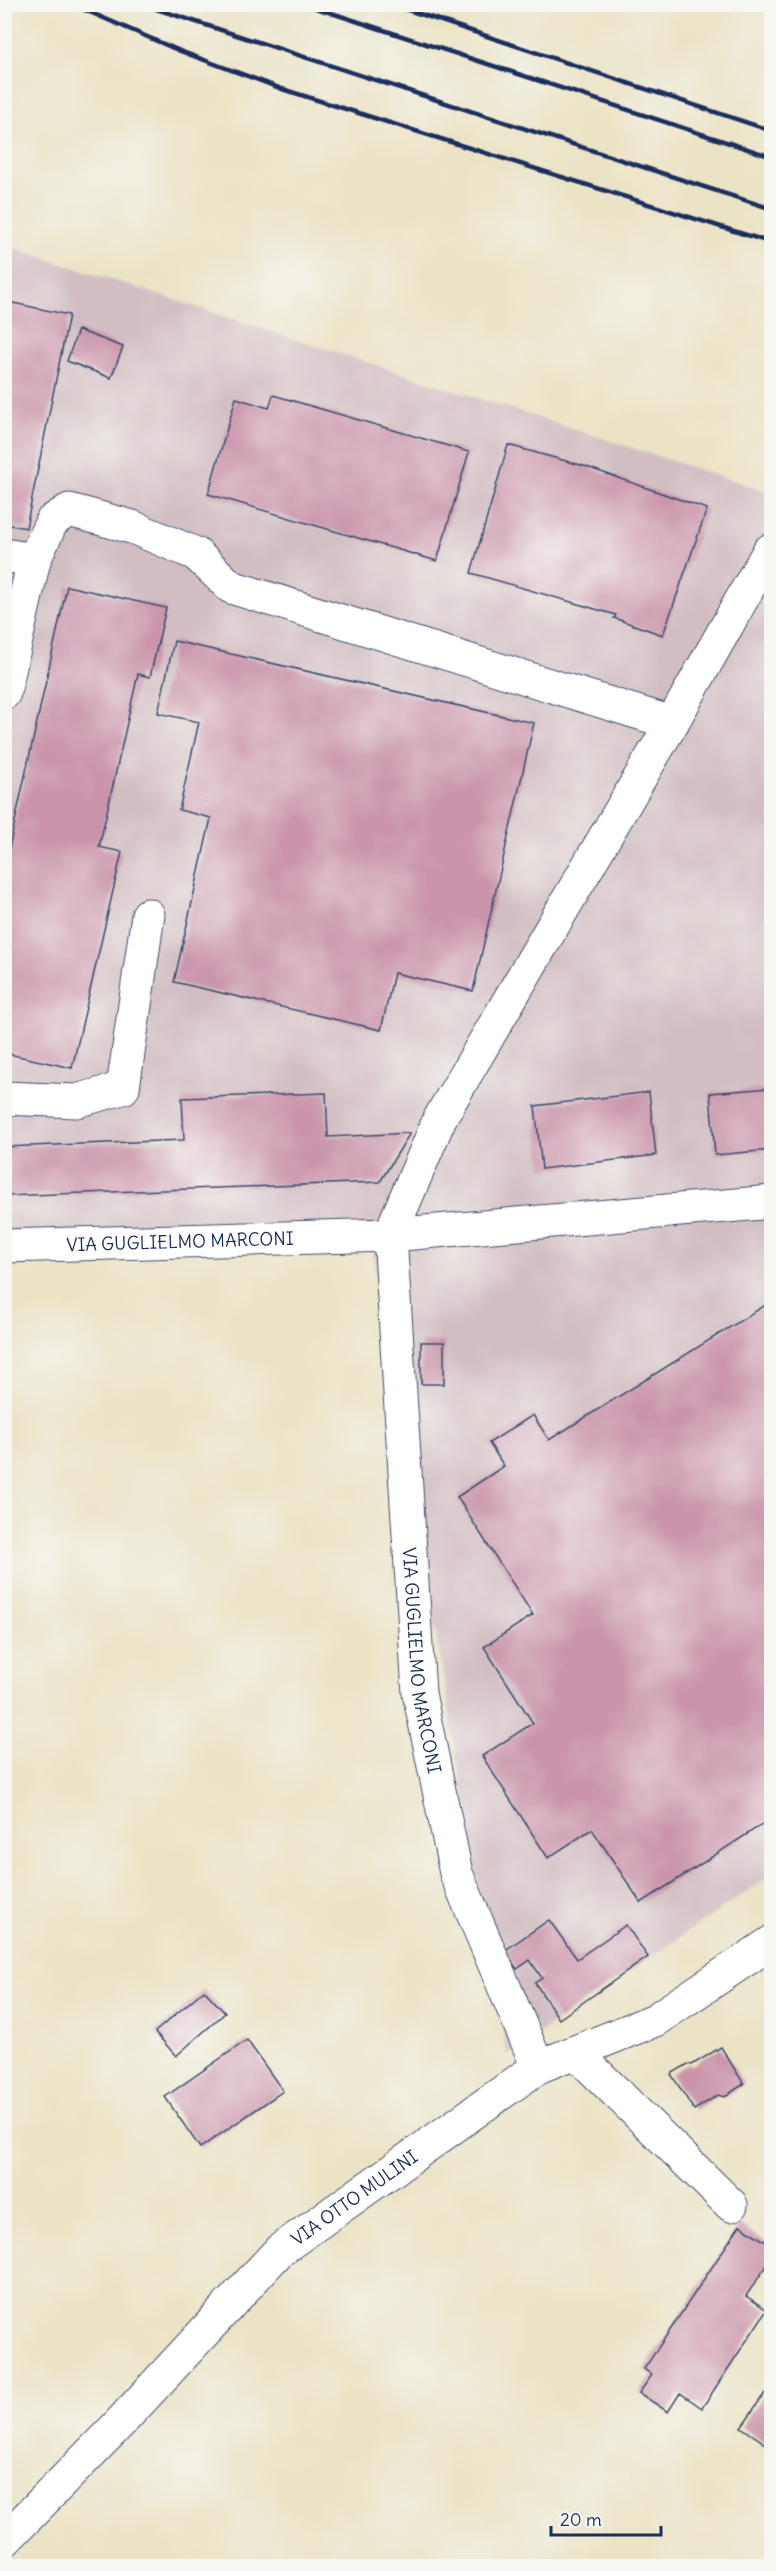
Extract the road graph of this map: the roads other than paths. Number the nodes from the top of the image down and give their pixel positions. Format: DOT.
graph roads {
  1 [pos="769,551"];
  2 [pos="19,558"];
  3 [pos="4,693"];
  4 [pos="672,723"];
  5 [pos="148,915"];
  6 [pos="4,1098"];
  7 [pos="771,1202"];
  8 [pos="390,1234"];
  9 [pos="4,1246"];
  10 [pos="771,1942"];
  11 [pos="574,2052"];
  12 [pos="538,2067"];
  13 [pos="731,2205"];
  14 [pos="4,2541"];
  1 -- 4 [label="street"];
  2 -- 3 [label="street"];
  2 -- 4 [label="street"];
  4 -- 8 [label="street"];
  5 -- 6 [label="street"];
  7 -- 8 [label="street, VIA GUGLIELMO MARCONI"];
  8 -- 9 [label="street, VIA GUGLIELMO MARCONI"];
  8 -- 12 [label="street, VIA GUGLIELMO MARCONI"];
  10 -- 11 [label="street, VIA OTTO MULINI"];
  11 -- 12 [label="street, VIA OTTO MULINI"];
  11 -- 13 [label="street"];
  12 -- 14 [label="street, VIA OTTO MULINI"];
}
